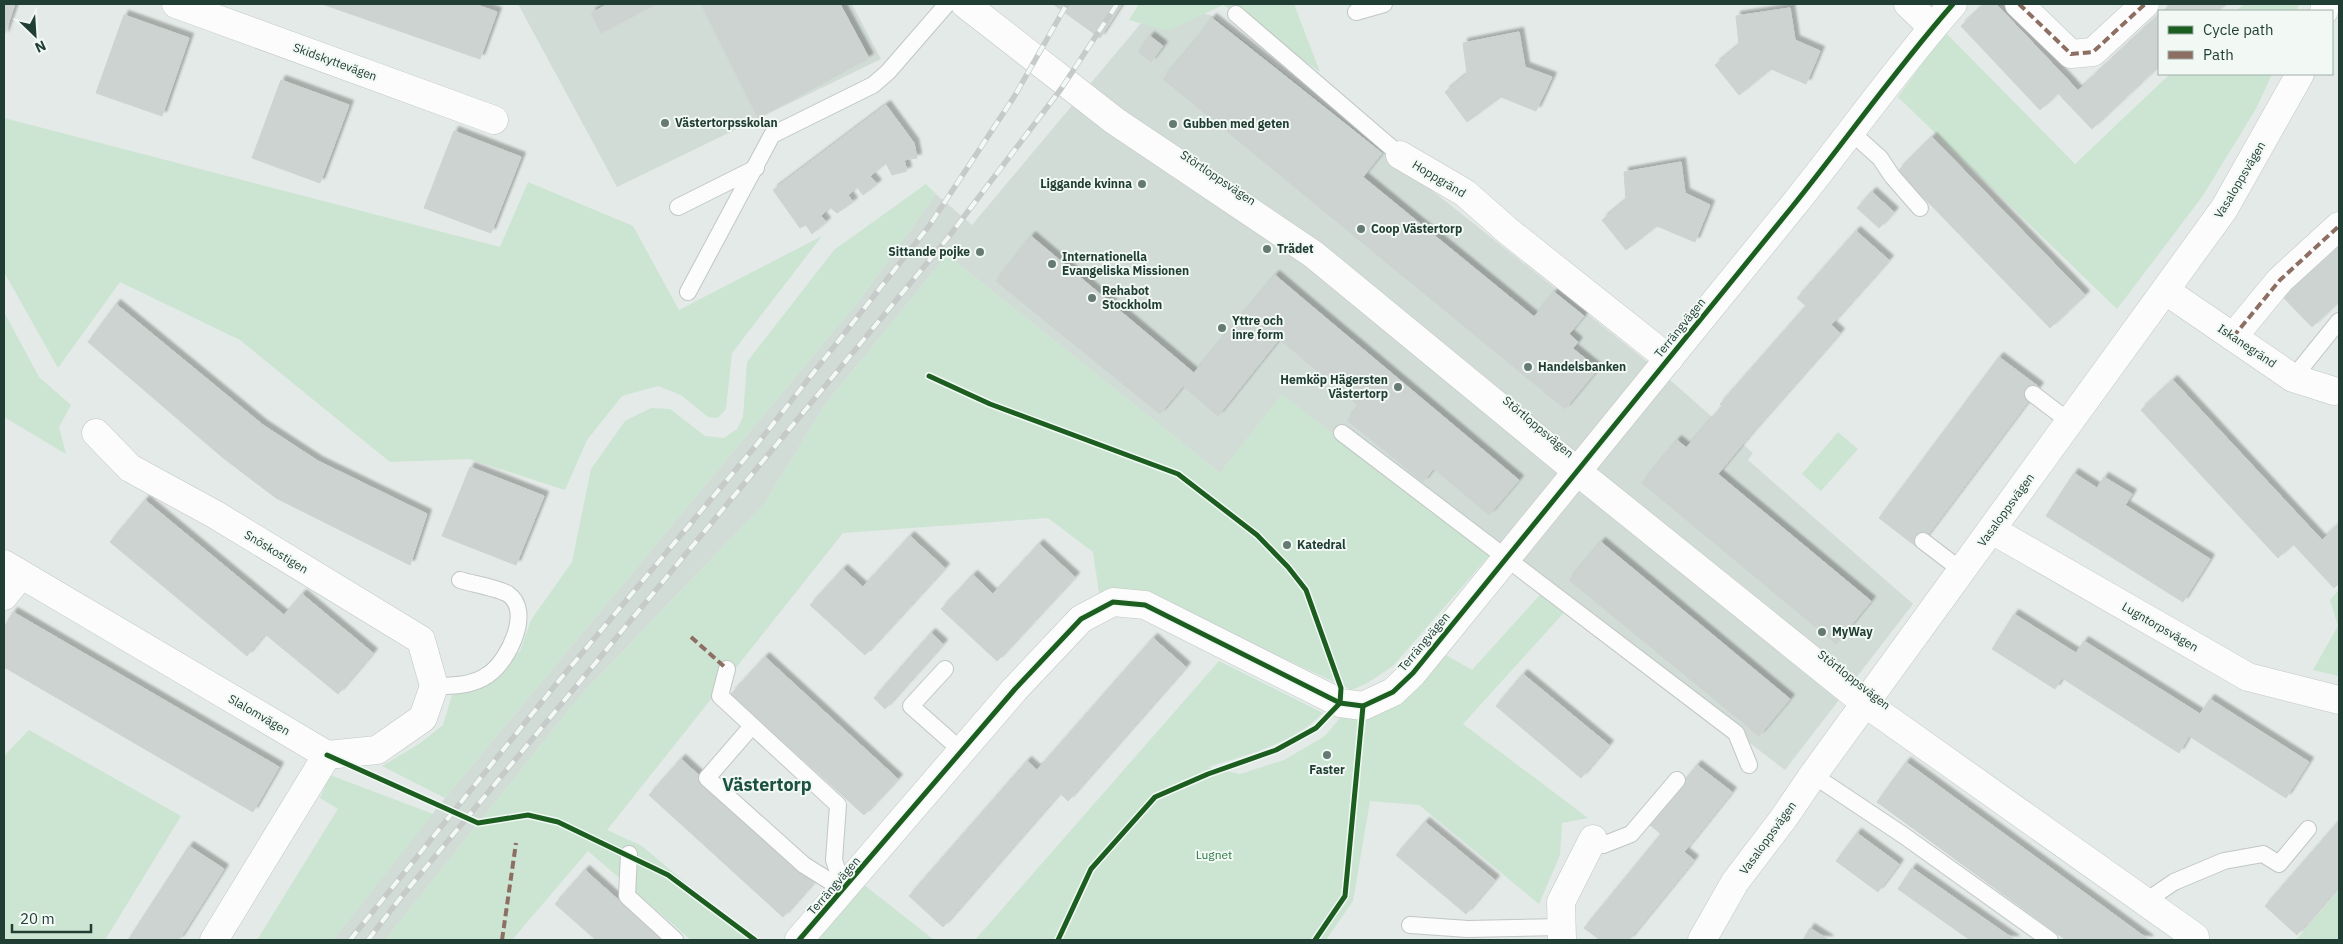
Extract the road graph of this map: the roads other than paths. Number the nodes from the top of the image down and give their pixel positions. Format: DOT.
graph roads {
  1 [pos="176,4"];
  2 [pos="947,4"];
  3 [pos="965,4"];
  4 [pos="1384,4"];
  5 [pos="1908,4"];
  6 [pos="1953,4"];
  7 [pos="2020,4"];
  8 [pos="2145,4"];
  9 [pos="1356,12"];
  10 [pos="1236,14"];
  11 [pos="1932,27"];
  12 [pos="2299,75"];
  13 [pos="494,120"];
  14 [pos="1851,132"];
  15 [pos="1400,155"];
  16 [pos="756,168"];
  17 [pos="678,207"];
  18 [pos="1920,208"];
  19 [pos="2339,226"];
  20 [pos="2166,291"];
  21 [pos="688,292"];
  22 [pos="2339,321"];
  23 [pos="2233,337"];
  24 [pos="1669,359"];
  25 [pos="2293,378"];
  26 [pos="2334,390"];
  27 [pos="2033,394"];
  28 [pos="2070,422"];
  29 [pos="96,433"];
  30 [pos="1342,433"];
  31 [pos="1578,472"];
  32 [pos="1992,530"];
  33 [pos="1923,541"];
  34 [pos="1507,557"];
  35 [pos="1961,570"];
  36 [pos="9,578"];
  37 [pos="460,580"];
  38 [pos="727,669"];
  39 [pos="945,669"];
  40 [pos="434,686"];
  41 [pos="2339,700"];
  42 [pos="1865,703"];
  43 [pos="752,726"];
  44 [pos="963,752"];
  45 [pos="327,755"];
  46 [pos="1749,765"];
  47 [pos="1813,775"];
  48 [pos="1677,780"];
  49 [pos="2308,829"];
  50 [pos="1598,842"];
  51 [pos="629,854"];
  52 [pos="844,890"];
  53 [pos="2146,901"];
  54 [pos="1410,925"];
  55 [pos="1562,934"];
  56 [pos="2195,937"];
  57 [pos="214,940"];
  58 [pos="675,940"];
  59 [pos="799,940"];
  60 [pos="1702,940"];
  61 [pos="2050,940"];
  1 -- 13 [label="street, Skidskyttevägen"];
  2 -- 16 [label="lane"];
  3 -- 31 [label="street, Störtloppsvägen"];
  4 -- 9 [label="lane"];
  5 -- 11 [label="street"];
  6 -- 11 [label="street, Terrängvägen"];
  7 -- 8 [label="street"];
  10 -- 15 [label="lane, Hoppgränd"];
  11 -- 14 [label="street, Terrängvägen"];
  12 -- 20 [label="street, Vasaloppsvägen"];
  14 -- 18 [label="lane"];
  14 -- 24 [label="street, Terrängvägen"];
  15 -- 24 [label="street, Hoppgränd"];
  16 -- 17 [label="lane"];
  16 -- 21 [label="lane"];
  19 -- 23 [label="street"];
  20 -- 23 [label="street, Iskanegränd"];
  20 -- 28 [label="street, Vasaloppsvägen"];
  22 -- 25 [label="lane"];
  23 -- 25 [label="street, Iskanegränd"];
  24 -- 31 [label="street, Terrängvägen"];
  25 -- 26 [label="street, Iskanegränd"];
  27 -- 28 [label="lane"];
  28 -- 32 [label="street, Vasaloppsvägen"];
  29 -- 40 [label="street, Snöskostigen"];
  30 -- 34 [label="lane"];
  31 -- 34 [label="street, Terrängvägen"];
  31 -- 42 [label="street, Störtloppsvägen"];
  32 -- 35 [label="street, Vasaloppsvägen"];
  32 -- 41 [label="street, Lugntorpsvägen"];
  33 -- 35 [label="lane"];
  34 -- 44 [label="street, Terrängvägen"];
  34 -- 46 [label="lane"];
  35 -- 42 [label="street, Vasaloppsvägen"];
  36 -- 45 [label="street, Slalomvägen"];
  37 -- 40 [label="lane"];
  38 -- 43 [label="lane"];
  39 -- 44 [label="lane"];
  40 -- 45 [label="street"];
  42 -- 47 [label="street, Vasaloppsvägen"];
  42 -- 53 [label="street, Störtloppsvägen"];
  43 -- 52 [label="lane"];
  43 -- 52 [label="lane"];
  44 -- 52 [label="street, Terrängvägen"];
  45 -- 57 [label="street"];
  47 -- 60 [label="street, Vasaloppsvägen"];
  47 -- 61 [label="lane"];
  48 -- 50 [label="lane"];
  49 -- 53 [label="lane"];
  50 -- 55 [label="street"];
  51 -- 58 [label="lane"];
  52 -- 59 [label="street, Terrängvägen"];
  53 -- 56 [label="street, Störtloppsvägen"];
  54 -- 55 [label="lane"];
}
